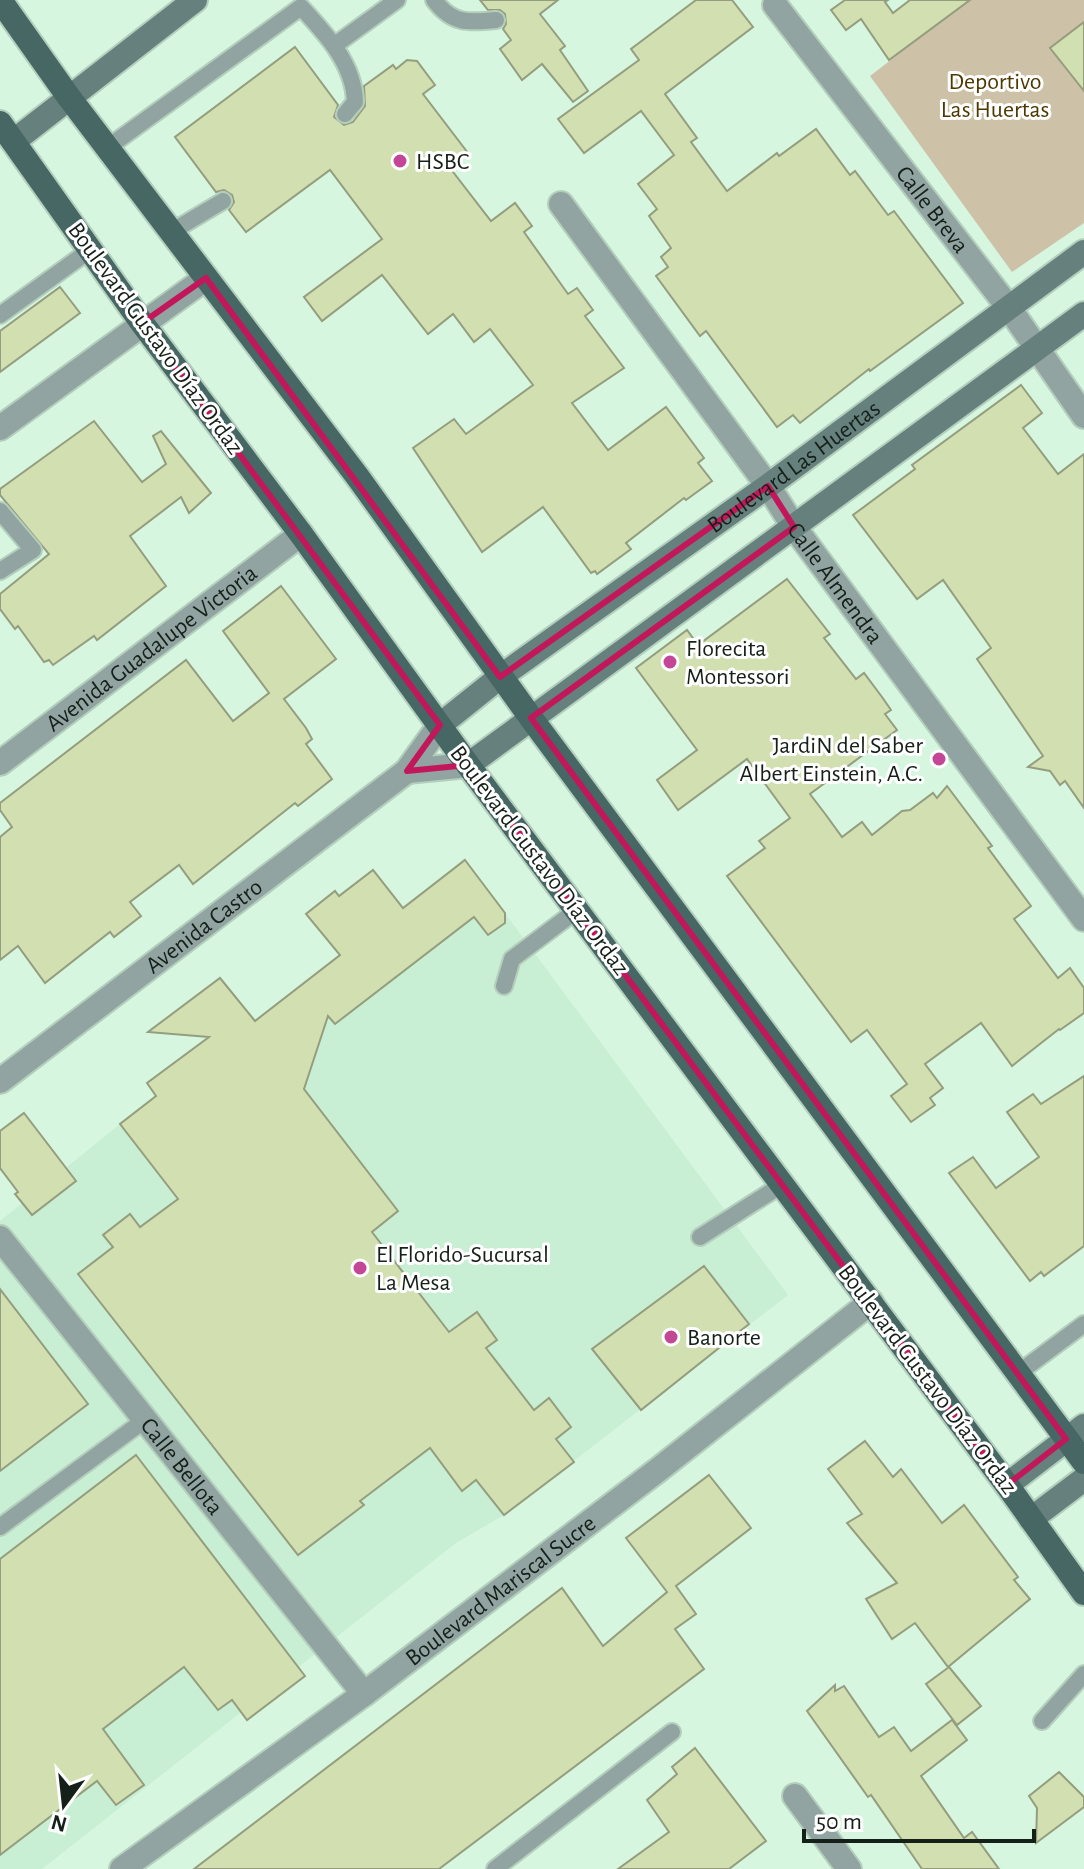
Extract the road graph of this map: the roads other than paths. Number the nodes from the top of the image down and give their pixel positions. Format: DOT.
graph roads {
  1 [pos="0,0"];
  2 [pos="195,0"];
  3 [pos="397,0"];
  4 [pos="434,0"];
  5 [pos="299,3"];
  6 [pos="775,5"];
  7 [pos="496,20"];
  8 [pos="335,45"];
  9 [pos="68,96"];
  10 [pos="345,114"];
  11 [pos="7,132"];
  12 [pos="107,148"];
  13 [pos="223,201"];
  14 [pos="561,204"];
  15 [pos="171,232"];
  16 [pos="90,250"];
  17 [pos="1084,252"];
  18 [pos="206,278"];
  19 [pos="1009,308"];
  20 [pos="1084,314"];
  21 [pos="0,315"];
  22 [pos="142,323"];
  23 [pos="1035,349"];
  24 [pos="1084,416"];
  25 [pos="0,428"];
  26 [pos="768,486"];
  27 [pos="0,511"];
  28 [pos="794,527"];
  29 [pos="301,534"];
  30 [pos="0,571"];
  31 [pos="500,677"];
  32 [pos="531,718"];
  33 [pos="440,725"];
  34 [pos="0,763"];
  35 [pos="468,765"];
  36 [pos="407,771"];
  37 [pos="577,910"];
  38 [pos="1084,919"];
  39 [pos="504,986"];
  40 [pos="0,1081"];
  41 [pos="783,1184"];
  42 [pos="700,1237"];
  43 [pos="0,1238"];
  44 [pos="871,1302"];
  45 [pos="1084,1324"];
  46 [pos="1017,1374"];
  47 [pos="146,1419"];
  48 [pos="1075,1432"];
  49 [pos="1084,1462"];
  50 [pos="1084,1479"];
  51 [pos="1007,1485"];
  52 [pos="1031,1519"];
  53 [pos="0,1527"];
  54 [pos="1084,1593"];
  55 [pos="1084,1674"];
  56 [pos="364,1694"];
  57 [pos="1042,1721"];
  58 [pos="672,1732"];
  59 [pos="795,1796"];
  60 [pos="123,1869"];
  61 [pos="495,1869"];
  62 [pos="849,1869"];
  1 -- 9 [label="main road"];
  2 -- 9 [label="main road"];
  3 -- 8 [label="lane"];
  4 -- 7 [label="lane"];
  5 -- 8 [label="lane"];
  5 -- 12 [label="lane"];
  6 -- 19 [label="street, Calle Breva"];
  8 -- 10 [label="lane"];
  9 -- 11 [label="main road"];
  9 -- 12 [label="main road"];
  11 -- 16 [label="main road, Boulevard Gustavo Díaz Ordaz"];
  12 -- 15 [label="main road"];
  13 -- 15 [label="lane"];
  14 -- 26 [label="street, Calle Almendra"];
  15 -- 18 [label="main road"];
  16 -- 21 [label="lane"];
  16 -- 22 [label="main road, Boulevard Gustavo Díaz Ordaz"];
  17 -- 19 [label="main road, Boulevard Las Huertas"];
  18 -- 22 [label="street"];
  18 -- 31 [label="main road"];
  19 -- 23 [label="street, Calle Breva"];
  19 -- 26 [label="main road, Boulevard Las Huertas"];
  20 -- 23 [label="main road, Boulevard Las Huertas"];
  22 -- 25 [label="street"];
  22 -- 29 [label="main road, Boulevard Gustavo Díaz Ordaz"];
  23 -- 24 [label="street, Calle Breva"];
  23 -- 28 [label="main road, Boulevard Las Huertas"];
  26 -- 28 [label="street, Calle Almendra"];
  26 -- 31 [label="main road, Boulevard Las Huertas"];
  27 -- 30 [label="lane"];
  28 -- 32 [label="main road, Boulevard Las Huertas"];
  28 -- 38 [label="street, Calle Almendra"];
  29 -- 33 [label="main road, Boulevard Gustavo Díaz Ordaz"];
  29 -- 34 [label="street, Avenida Guadalupe Victoria"];
  31 -- 32 [label="main road"];
  31 -- 33 [label="main road, Boulevard Las Huertas"];
  32 -- 35 [label="main road, Boulevard Las Huertas"];
  32 -- 46 [label="main road"];
  33 -- 35 [label="main road, Boulevard Gustavo Díaz Ordaz"];
  33 -- 36 [label="street, Avenida Castro"];
  35 -- 36 [label="street"];
  35 -- 37 [label="main road, Boulevard Gustavo Díaz Ordaz"];
  36 -- 40 [label="street, Avenida Castro"];
  37 -- 39 [label="lane"];
  37 -- 41 [label="main road, Boulevard Gustavo Díaz Ordaz"];
  41 -- 42 [label="lane"];
  41 -- 44 [label="main road, Boulevard Gustavo Díaz Ordaz"];
  43 -- 47 [label="street, Calle Bellota"];
  44 -- 51 [label="main road, Boulevard Gustavo Díaz Ordaz"];
  44 -- 56 [label="street, Boulevard Mariscal Sucre"];
  45 -- 46 [label="lane"];
  46 -- 48 [label="main road"];
  47 -- 53 [label="lane"];
  47 -- 56 [label="street, Calle Bellota"];
  48 -- 49 [label="main road"];
  48 -- 51 [label="main road"];
  50 -- 52 [label="main road"];
  51 -- 52 [label="main road, Boulevard Gustavo Díaz Ordaz"];
  52 -- 54 [label="main road, Boulevard Gustavo Díaz Ordaz"];
  55 -- 57 [label="lane"];
  56 -- 60 [label="street, Boulevard Mariscal Sucre"];
  58 -- 61 [label="lane"];
  59 -- 62 [label="street"];
}
